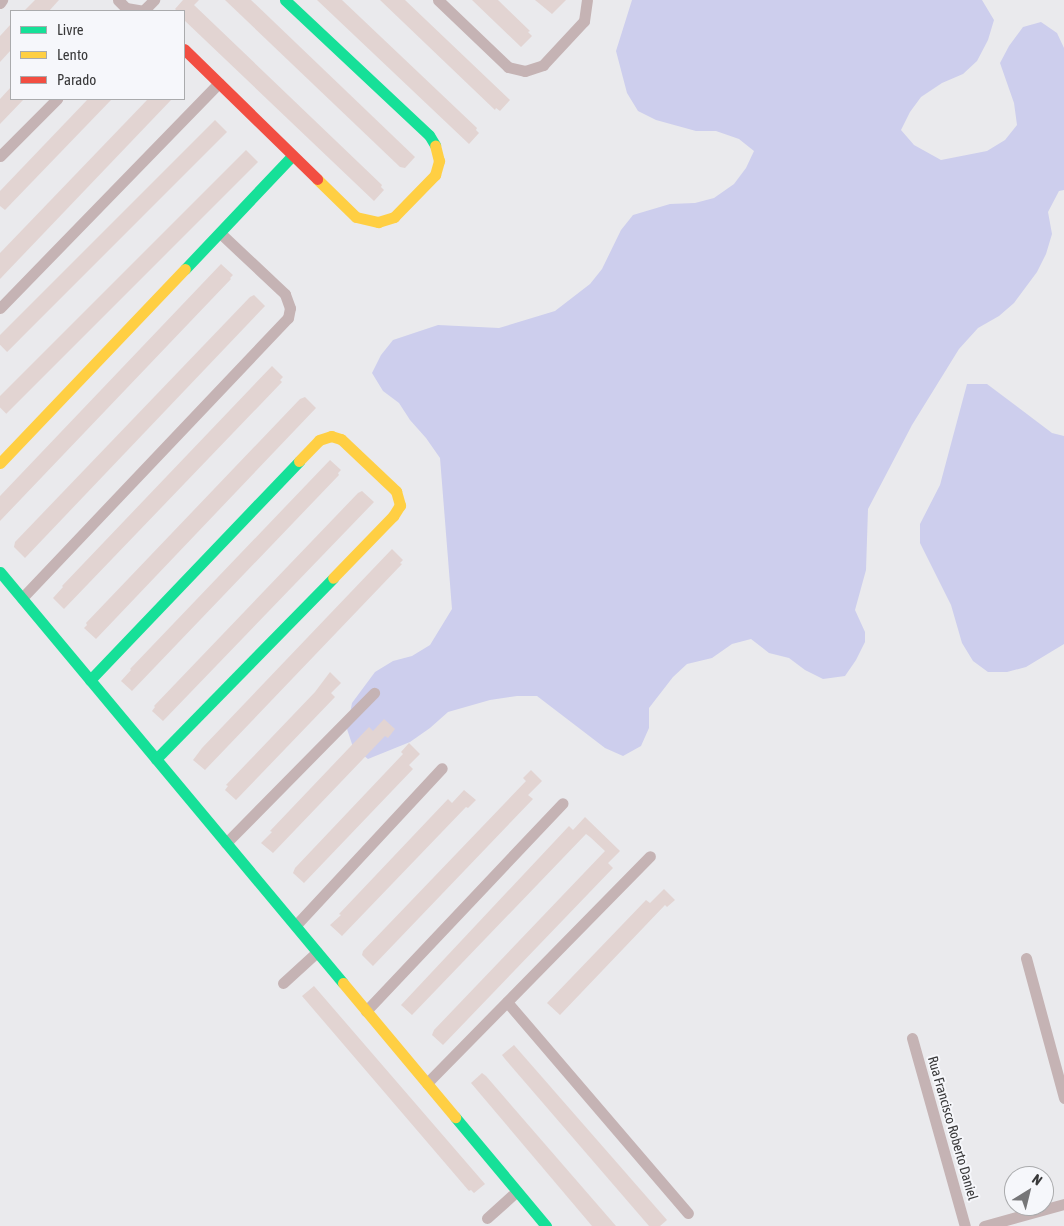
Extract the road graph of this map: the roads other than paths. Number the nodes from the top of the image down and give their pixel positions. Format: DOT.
graph roads {
  1 [pos="118,0"];
  2 [pos="154,0"];
  3 [pos="285,0"];
  4 [pos="438,0"];
  5 [pos="587,0"];
  6 [pos="138,10"];
  7 [pos="145,10"];
  8 [pos="185,50"];
  9 [pos="219,83"];
  10 [pos="56,100"];
  11 [pos="0,156"];
  12 [pos="292,156"];
  13 [pos="220,233"];
  14 [pos="0,308"];
  15 [pos="0,463"];
  16 [pos="0,572"];
  17 [pos="22,598"];
  18 [pos="90,680"];
  19 [pos="374,693"];
  20 [pos="156,759"];
  21 [pos="442,768"];
  22 [pos="564,802"];
  23 [pos="226,843"];
  24 [pos="650,856"];
  25 [pos="296,925"];
  26 [pos="318,952"];
  27 [pos="1026,958"];
  28 [pos="283,983"];
  29 [pos="507,1002"];
  30 [pos="366,1011"];
  31 [pos="912,1038"];
  32 [pos="427,1084"];
  33 [pos="1064,1098"];
  34 [pos="517,1191"];
  35 [pos="1064,1204"];
  36 [pos="688,1213"];
  37 [pos="487,1218"];
  38 [pos="546,1226"];
  39 [pos="965,1226"];
  40 [pos="984,1226"];
  1 -- 6 [label="street"];
  2 -- 7 [label="street"];
  3 -- 12 [label="street"];
  4 -- 5 [label="street"];
  8 -- 9 [label="street"];
  9 -- 12 [label="street"];
  9 -- 14 [label="street"];
  10 -- 11 [label="street"];
  12 -- 13 [label="street"];
  13 -- 15 [label="street"];
  13 -- 17 [label="street"];
  16 -- 17 [label="street"];
  17 -- 18 [label="street"];
  18 -- 20 [label="street"];
  18 -- 20 [label="street"];
  19 -- 23 [label="street"];
  20 -- 23 [label="street"];
  21 -- 25 [label="street"];
  22 -- 30 [label="street"];
  23 -- 25 [label="street"];
  24 -- 29 [label="street"];
  25 -- 26 [label="street"];
  26 -- 28 [label="street"];
  26 -- 30 [label="street"];
  27 -- 33 [label="street"];
  29 -- 32 [label="street"];
  29 -- 36 [label="street"];
  30 -- 32 [label="street"];
  31 -- 39 [label="street, Rua Francisco Roberto Daniel"];
  32 -- 34 [label="street"];
  34 -- 37 [label="street"];
  34 -- 38 [label="street"];
  35 -- 40 [label="street"];
}
